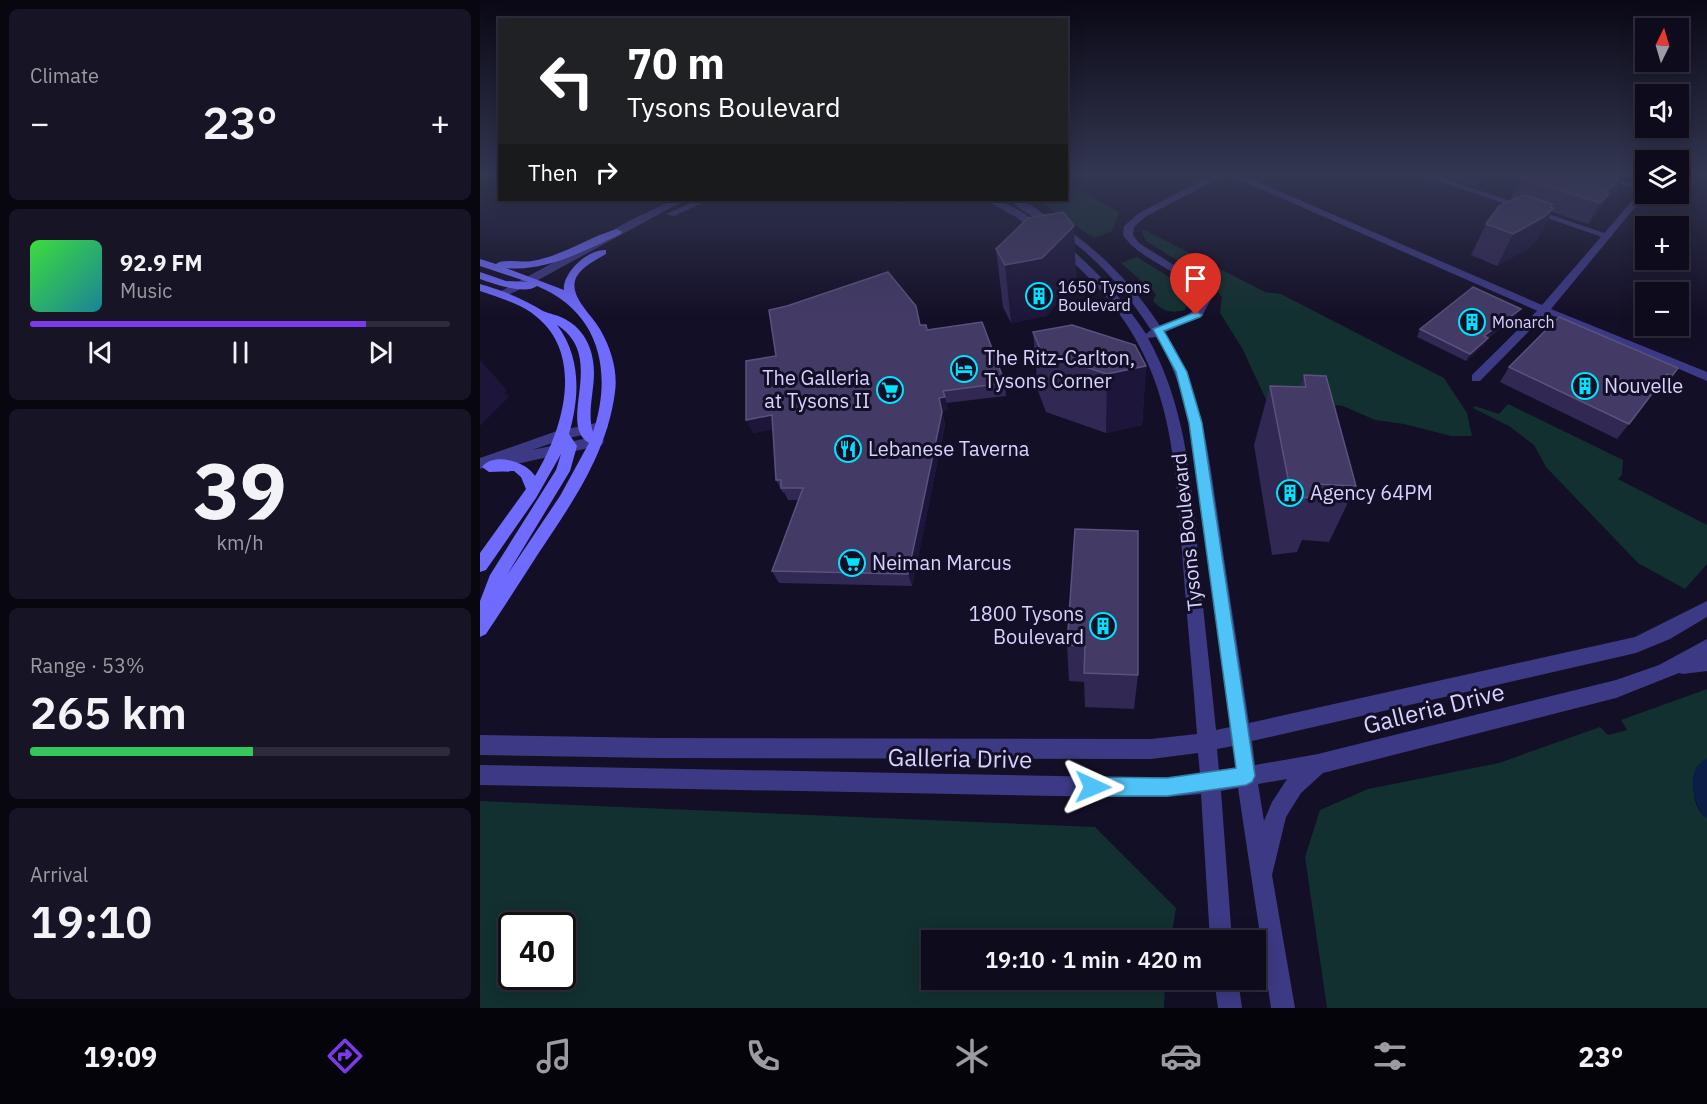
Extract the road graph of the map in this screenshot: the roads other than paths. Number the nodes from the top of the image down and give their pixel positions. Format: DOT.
graph roads {
  1 [pos="635,222"];
  2 [pos="656,222"];
  3 [pos="1028,222"];
  4 [pos="1050,222"];
  5 [pos="1133,222"];
  6 [pos="1341,222"];
  7 [pos="1566,222"];
  8 [pos="1619,222"];
  9 [pos="617,232"];
  10 [pos="1608,236"];
  11 [pos="602,252"];
  12 [pos="480,260"];
  13 [pos="480,275"];
  14 [pos="534,283"];
  15 [pos="517,286"];
  16 [pos="480,287"];
  17 [pos="500,295"];
  18 [pos="574,302"];
  19 [pos="1544,310"];
  20 [pos="539,314"];
  21 [pos="1134,324"];
  22 [pos="1151,335"];
  23 [pos="1707,377"];
  24 [pos="1476,378"];
  25 [pos="1707,388"];
  26 [pos="585,430"];
  27 [pos="599,434"];
  28 [pos="563,443"];
  29 [pos="483,467"];
  30 [pos="533,488"];
  31 [pos="480,566"];
  32 [pos="1704,616"];
  33 [pos="480,628"];
  34 [pos="1707,647"];
  35 [pos="1707,663"];
  36 [pos="1665,671"];
  37 [pos="1240,734"];
  38 [pos="1208,742"];
  39 [pos="480,745"];
  40 [pos="1317,764"];
  41 [pos="480,775"];
  42 [pos="1246,776"];
  43 [pos="1210,783"];
  44 [pos="1262,883"];
  45 [pos="1220,930"];
  46 [pos="1227,990"];
  47 [pos="1230,1008"];
  48 [pos="1283,1008"];
  1 -- 9 [label="street"];
  2 -- 11 [label="street"];
  3 -- 21 [label="street, Tysons Boulevard"];
  4 -- 22 [label="street, Tysons Boulevard"];
  5 -- 22 [label="street"];
  6 -- 19 [label="street"];
  7 -- 10 [label="street"];
  8 -- 10 [label="street"];
  9 -- 12 [label="main road"];
  9 -- 14 [label="street"];
  10 -- 19 [label="street"];
  11 -- 14 [label="street"];
  11 -- 18 [label="main road"];
  12 -- 14 [label="main road"];
  13 -- 15 [label="main road"];
  14 -- 15 [label="main road"];
  14 -- 18 [label="main road"];
  15 -- 17 [label="street"];
  16 -- 17 [label="main road"];
  17 -- 20 [label="main road"];
  18 -- 27 [label="main road"];
  19 -- 23 [label="street"];
  19 -- 24 [label="street"];
  19 -- 25 [label="street"];
  20 -- 26 [label="main road"];
  20 -- 28 [label="main road"];
  21 -- 22 [label="street, Tysons Boulevard"];
  21 -- 22 [label="street"];
  22 -- 37 [label="street, Tysons Boulevard"];
  22 -- 38 [label="street, Tysons Boulevard"];
  26 -- 27 [label="main road"];
  26 -- 28 [label="street"];
  27 -- 28 [label="street"];
  27 -- 33 [label="main road"];
  28 -- 29 [label="street"];
  28 -- 30 [label="main road"];
  28 -- 33 [label="main road"];
  29 -- 30 [label="main road"];
  30 -- 31 [label="main road"];
  32 -- 37 [label="street, Galleria Drive"];
  34 -- 36 [label="street, Galleria Drive"];
  35 -- 36 [label="street"];
  36 -- 40 [label="street, Galleria Drive"];
  37 -- 38 [label="street, Galleria Drive"];
  37 -- 42 [label="street, Tysons Boulevard"];
  38 -- 39 [label="street, Galleria Drive"];
  38 -- 43 [label="street, Tysons Boulevard"];
  40 -- 42 [label="street, Galleria Drive"];
  40 -- 44 [label="street"];
  41 -- 43 [label="street, Galleria Drive"];
  42 -- 43 [label="street, Galleria Drive"];
  42 -- 44 [label="street, Tysons Boulevard"];
  43 -- 45 [label="street, Tysons Boulevard"];
  44 -- 48 [label="street, Tysons Boulevard"];
  46 -- 47 [label="street"];
}
